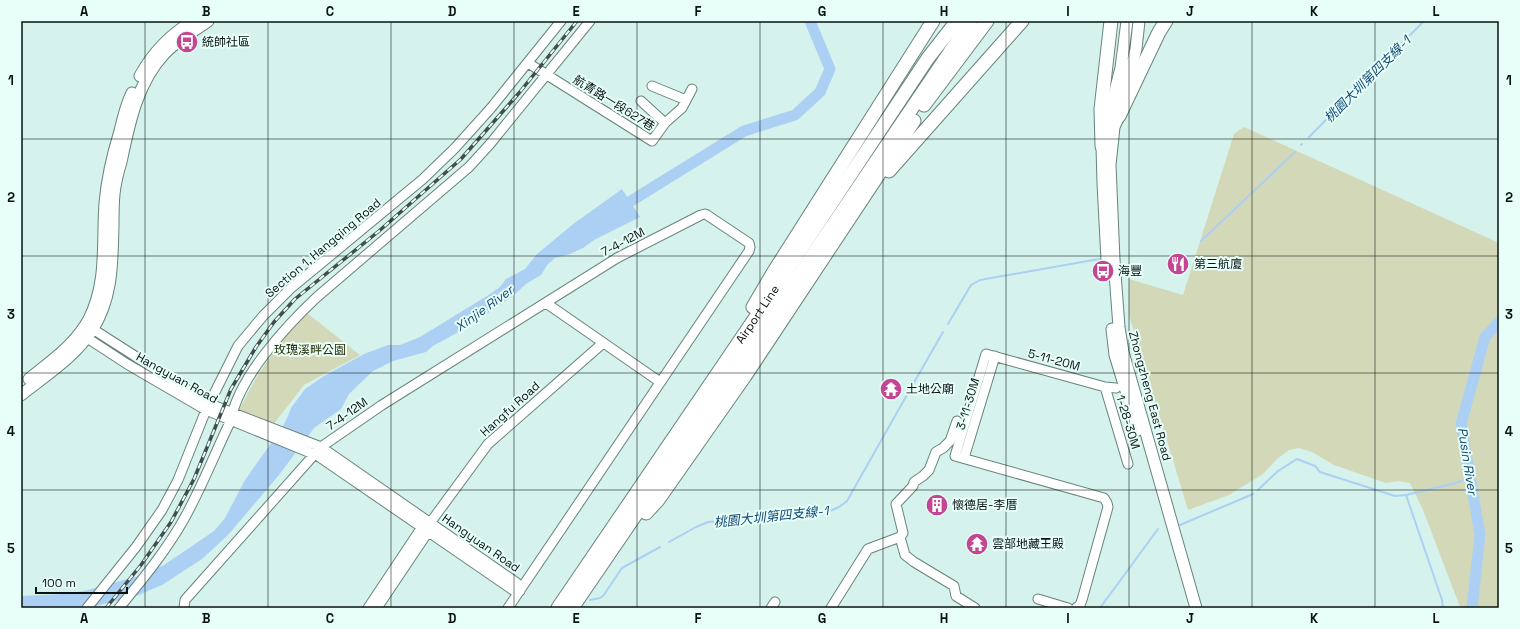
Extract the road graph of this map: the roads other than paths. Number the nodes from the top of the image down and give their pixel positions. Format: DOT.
graph roads {
  1 [pos="193,21"];
  2 [pos="208,21"];
  3 [pos="561,21"];
  4 [pos="933,21"];
  5 [pos="949,21"];
  6 [pos="957,21"];
  7 [pos="971,21"];
  8 [pos="987,21"];
  9 [pos="993,21"];
  10 [pos="1022,21"];
  11 [pos="1112,21"];
  12 [pos="1127,21"];
  13 [pos="1139,21"];
  14 [pos="1166,21"];
  15 [pos="589,22"];
  16 [pos="971,43"];
  17 [pos="528,62"];
  18 [pos="546,75"];
  19 [pos="652,86"];
  20 [pos="692,89"];
  21 [pos="686,100"];
  22 [pos="641,101"];
  23 [pos="1119,116"];
  24 [pos="665,123"];
  25 [pos="1102,146"];
  26 [pos="865,195"];
  27 [pos="546,303"];
  28 [pos="749,316"];
  29 [pos="86,331"];
  30 [pos="604,343"];
  31 [pos="990,355"];
  32 [pos="716,376"];
  33 [pos="660,382"];
  34 [pos="21,385"];
  35 [pos="1105,387"];
  36 [pos="1116,388"];
  37 [pos="21,395"];
  38 [pos="208,407"];
  39 [pos="232,416"];
  40 [pos="957,421"];
  41 [pos="321,447"];
  42 [pos="311,450"];
  43 [pos="1128,464"];
  44 [pos="427,527"];
  45 [pos="900,537"];
  46 [pos="617,543"];
  47 [pos="520,591"];
  48 [pos="1038,599"];
  49 [pos="87,608"];
  50 [pos="119,608"];
  51 [pos="184,608"];
  52 [pos="368,608"];
  53 [pos="377,608"];
  54 [pos="508,608"];
  55 [pos="558,608"];
  56 [pos="572,608"];
  57 [pos="831,608"];
  58 [pos="974,608"];
  59 [pos="1068,608"];
  60 [pos="1076,608"];
  61 [pos="1190,608"];
  62 [pos="1196,608"];
  1 -- 29 [label="main road"];
  2 -- 29 [label="main road"];
  3 -- 17 [label="street, Section 1, Hangqing Road"];
  4 -- 28 [label="highway"];
  5 -- 28 [label="highway"];
  6 -- 32 [label="highway, Airport Line"];
  7 -- 46 [label="highway, Airport Line"];
  8 -- 16 [label="highway"];
  9 -- 16 [label="highway"];
  10 -- 26 [label="highway"];
  11 -- 25 [label="highway"];
  12 -- 25 [label="main road, Zhongzheng East Road"];
  13 -- 23 [label="main road, Zhongzheng East Road"];
  14 -- 23 [label="highway"];
  15 -- 18 [label="street"];
  16 -- 26 [label="highway"];
  17 -- 18 [label="street, 航青路一段627巷"];
  17 -- 38 [label="street, Section 1, Hangqing Road"];
  18 -- 24 [label="street, 航青路一段627巷"];
  18 -- 39 [label="street"];
  19 -- 21 [label="street"];
  20 -- 21 [label="street, 航青路一段627巷"];
  21 -- 24 [label="street, 航青路一段627巷"];
  22 -- 24 [label="street"];
  23 -- 62 [label="main road, Zhongzheng East Road"];
  25 -- 61 [label="main road, Zhongzheng East Road"];
  26 -- 46 [label="highway"];
  27 -- 30 [label="street"];
  27 -- 33 [label="street, 7-4-12M"];
  27 -- 41 [label="street, 7-4-12M"];
  28 -- 32 [label="highway"];
  29 -- 34 [label="main road"];
  29 -- 37 [label="main road"];
  29 -- 38 [label="street, Hangyuan Road"];
  30 -- 33 [label="street"];
  30 -- 44 [label="street, Hangfu Road"];
  31 -- 35 [label="street, 5-11-20M"];
  31 -- 60 [label="street, 3-11-30M"];
  32 -- 55 [label="highway, Airport Line"];
  33 -- 47 [label="street, 7-4-12M"];
  35 -- 36 [label="street, 5-11-20M"];
  35 -- 43 [label="street, 1-28-30M"];
  38 -- 39 [label="street, Hangyuan Road"];
  38 -- 49 [label="street, Section 1, Hangqing Road"];
  39 -- 42 [label="street, Hangyuan Road"];
  39 -- 50 [label="street"];
  40 -- 45 [label="street"];
  41 -- 42 [label="street, 7-4-12M"];
  41 -- 44 [label="street, Hangyuan Road"];
  42 -- 44 [label="street, Hangyuan Road"];
  42 -- 51 [label="street, 7-4-12M"];
  44 -- 47 [label="street, Hangyuan Road"];
  44 -- 52 [label="street, Hangfu Road"];
  44 -- 53 [label="street, Hangfu Road"];
  45 -- 57 [label="street"];
  45 -- 58 [label="street"];
  46 -- 56 [label="highway, Airport Line"];
  47 -- 54 [label="street, 7-4-12M"];
  48 -- 59 [label="street"];
}
